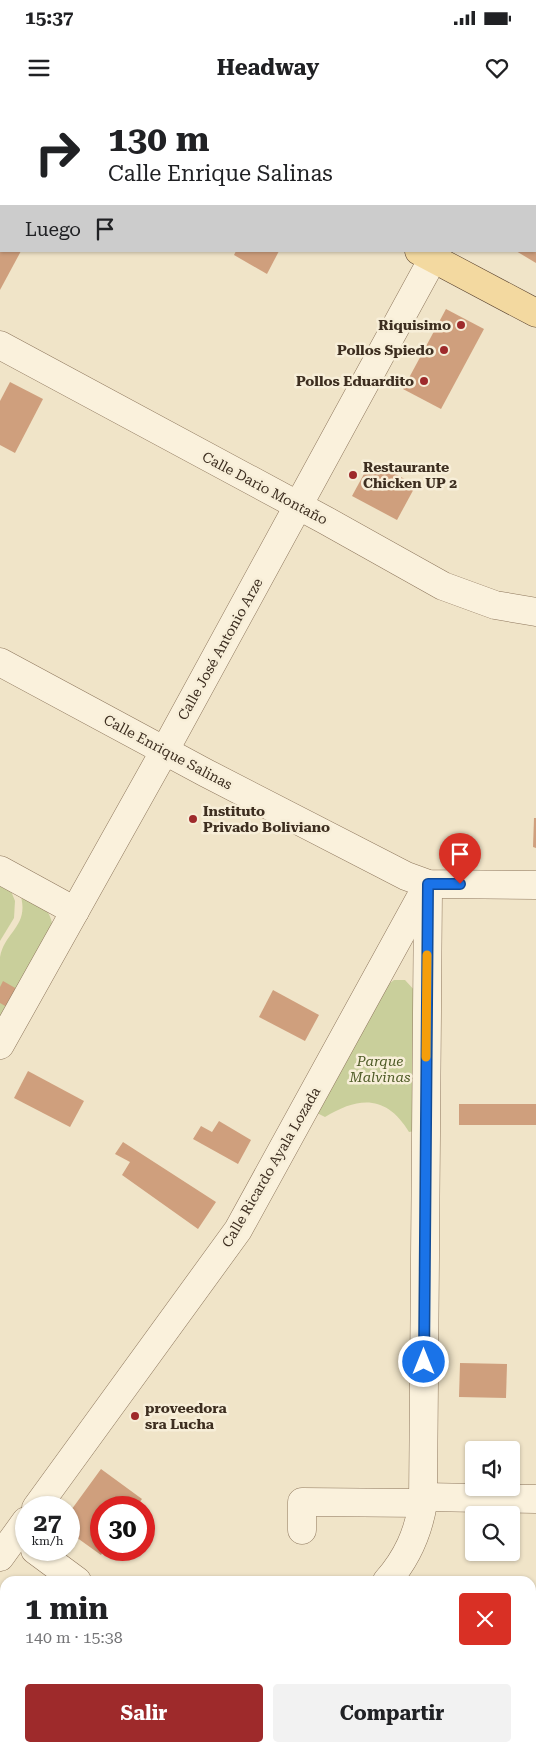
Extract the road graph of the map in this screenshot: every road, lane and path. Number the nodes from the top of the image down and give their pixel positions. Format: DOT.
graph roads {
  1 [pos="430,254"];
  2 [pos="536,313"];
  3 [pos="0,346"];
  4 [pos="298,506"];
  5 [pos="536,612"];
  6 [pos="0,662"];
  7 [pos="165,750"];
  8 [pos="0,870"];
  9 [pos="428,884"];
  10 [pos="536,885"];
  11 [pos="75,911"];
  12 [pos="376,981"];
  13 [pos="426,987"];
  14 [pos="0,1045"];
  15 [pos="45,1496"];
  16 [pos="536,1498"];
  17 [pos="423,1500"];
  18 [pos="302,1530"];
  19 [pos="15,1541"];
  20 [pos="0,1557"];
  21 [pos="53,1561"];
  22 [pos="71,1576"];
  23 [pos="391,1576"];
  1 -- 2 [label="main road"];
  1 -- 4 [label="street, Calle José Antonio Arze"];
  3 -- 4 [label="street, Calle Dario Montaño"];
  4 -- 5 [label="street, Calle Dario Montaño"];
  4 -- 7 [label="street, Calle José Antonio Arze"];
  6 -- 7 [label="street, Calle Enrique Salinas"];
  7 -- 9 [label="street, Calle Enrique Salinas"];
  7 -- 11 [label="street, Calle José Antonio Arze"];
  8 -- 11 [label="street"];
  9 -- 10 [label="street, Calle Enrique Salinas"];
  9 -- 12 [label="street, Calle Ricardo Ayala Lozada"];
  9 -- 13 [label="street"];
  11 -- 14 [label="street, Calle José Antonio Arze"];
  12 -- 13 [label="street"];
  12 -- 15 [label="street, Calle Ricardo Ayala Lozada"];
  13 -- 17 [label="street"];
  16 -- 17 [label="street"];
  17 -- 18 [label="street"];
  17 -- 23 [label="street"];
  19 -- 20 [label="street"];
  21 -- 22 [label="street"];
}
